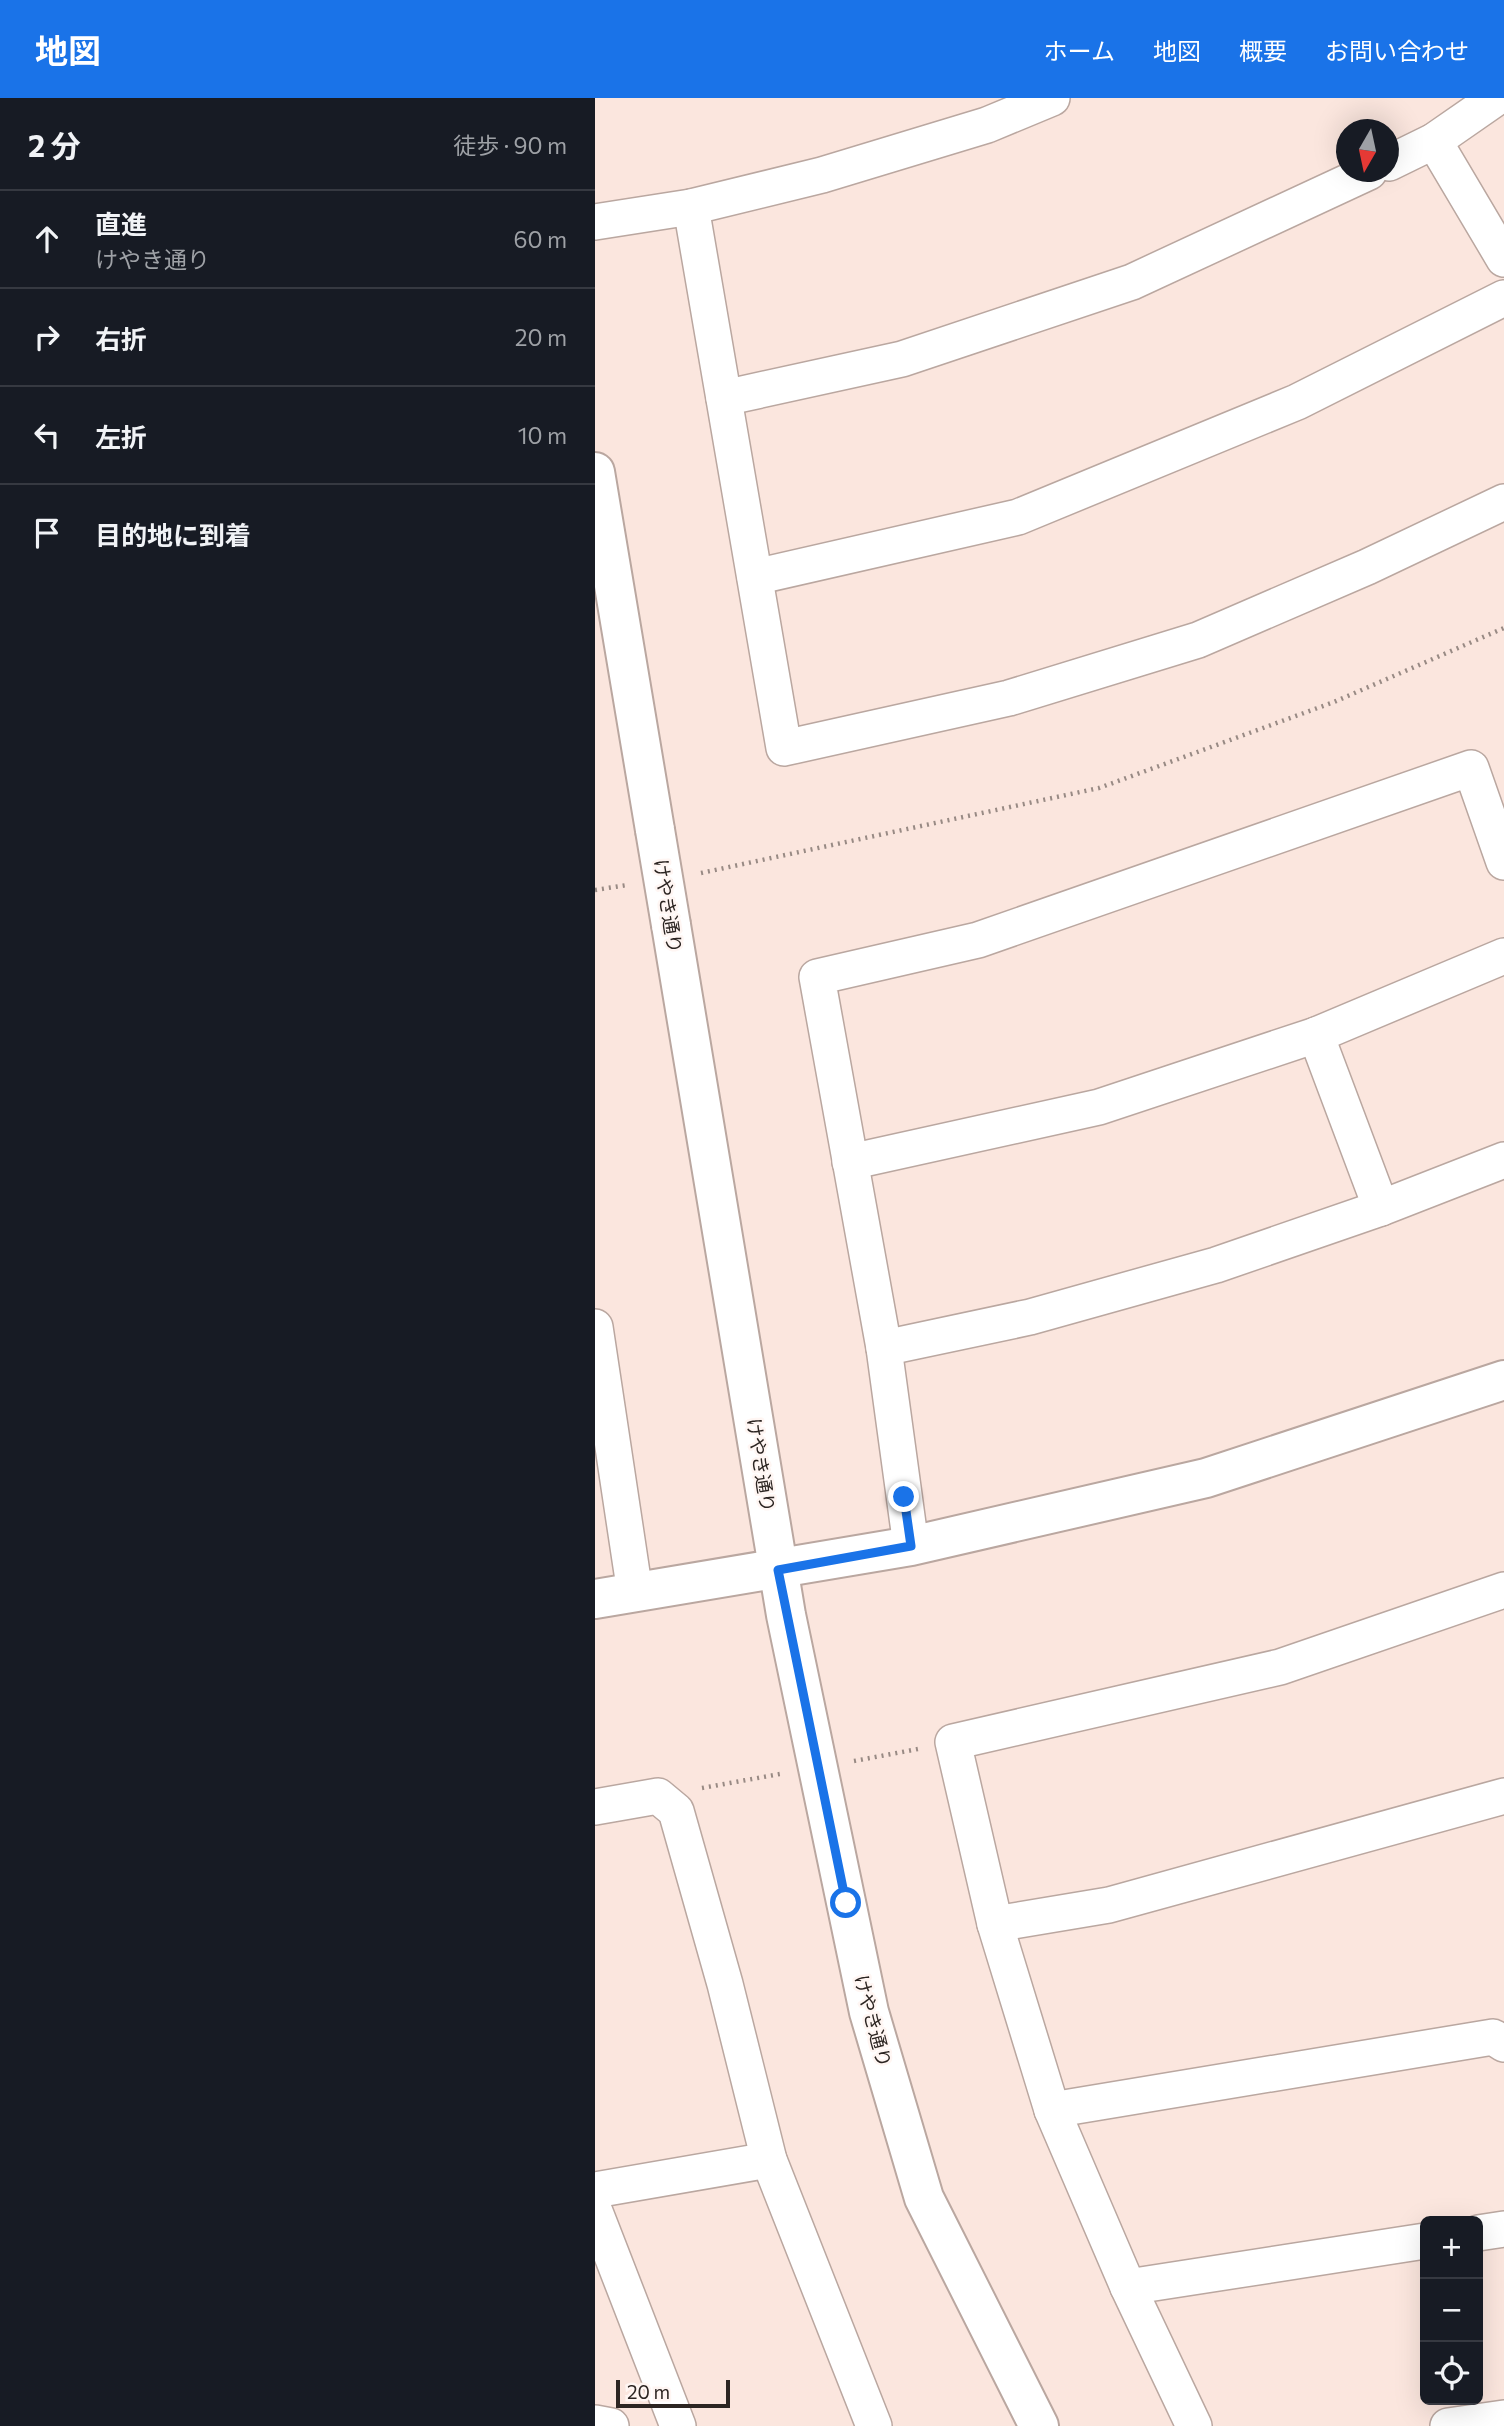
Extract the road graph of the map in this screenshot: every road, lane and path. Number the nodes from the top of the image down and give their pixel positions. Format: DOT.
graph roads {
  1 [pos="1052,98"];
  2 [pos="1496,98"];
  3 [pos="1434,141"];
  4 [pos="1399,158"];
  5 [pos="1347,182"];
  6 [pos="691,207"];
  7 [pos="595,222"];
  8 [pos="1504,259"];
  9 [pos="1504,298"];
  10 [pos="724,398"];
  11 [pos="595,472"];
  12 [pos="1504,502"];
  13 [pos="755,577"];
  14 [pos="1504,628"];
  15 [pos="1504,862"];
  16 [pos="699,873"];
  17 [pos="634,883"];
  18 [pos="595,890"];
  19 [pos="1504,956"];
  20 [pos="1316,1035"];
  21 [pos="1504,1160"];
  22 [pos="850,1162"];
  23 [pos="1381,1208"];
  24 [pos="595,1327"];
  25 [pos="884,1348"];
  26 [pos="1504,1380"];
  27 [pos="601,1401"];
  28 [pos="911,1546"];
  29 [pos="778,1570"];
  30 [pos="1504,1590"];
  31 [pos="635,1593"];
  32 [pos="595,1599"];
  33 [pos="1501,1801"];
  34 [pos="595,1807"];
  35 [pos="995,1924"];
  36 [pos="1504,2044"];
  37 [pos="1052,2110"];
  38 [pos="769,2160"];
  39 [pos="595,2190"];
  40 [pos="595,2212"];
  41 [pos="1504,2230"];
  42 [pos="1483,2233"];
  43 [pos="1420,2242"];
  44 [pos="1128,2287"];
  45 [pos="1504,2418"];
  46 [pos="595,2423"];
  47 [pos="611,2426"];
  48 [pos="678,2426"];
  49 [pos="874,2426"];
  50 [pos="1039,2426"];
  51 [pos="1194,2426"];
  52 [pos="1448,2426"];
  1 -- 6 [label="street"];
  2 -- 3 [label="street"];
  3 -- 4 [label="street"];
  3 -- 8 [label="street"];
  5 -- 10 [label="street"];
  6 -- 7 [label="street"];
  6 -- 10 [label="street"];
  9 -- 13 [label="street"];
  10 -- 13 [label="street"];
  11 -- 29 [label="street, けやき通り, bridge"];
  12 -- 13 [label="street"];
  14 -- 16 [label="path"];
  15 -- 22 [label="street"];
  17 -- 18 [label="path"];
  19 -- 20 [label="street"];
  20 -- 22 [label="street"];
  20 -- 23 [label="street"];
  21 -- 23 [label="street"];
  22 -- 25 [label="street"];
  23 -- 25 [label="street"];
  24 -- 27 [label="street"];
  25 -- 28 [label="street"];
  26 -- 28 [label="street"];
  27 -- 31 [label="street"];
  28 -- 29 [label="street"];
  29 -- 31 [label="street"];
  29 -- 50 [label="street, けやき通り"];
  30 -- 35 [label="street"];
  31 -- 32 [label="street"];
  33 -- 35 [label="street"];
  34 -- 38 [label="street"];
  35 -- 37 [label="street"];
  36 -- 37 [label="street"];
  37 -- 44 [label="street"];
  38 -- 39 [label="street"];
  38 -- 49 [label="street"];
  40 -- 48 [label="street"];
  41 -- 42 [label="street"];
  43 -- 44 [label="street"];
  44 -- 51 [label="street"];
  45 -- 52 [label="street"];
  46 -- 47 [label="street"];
}
